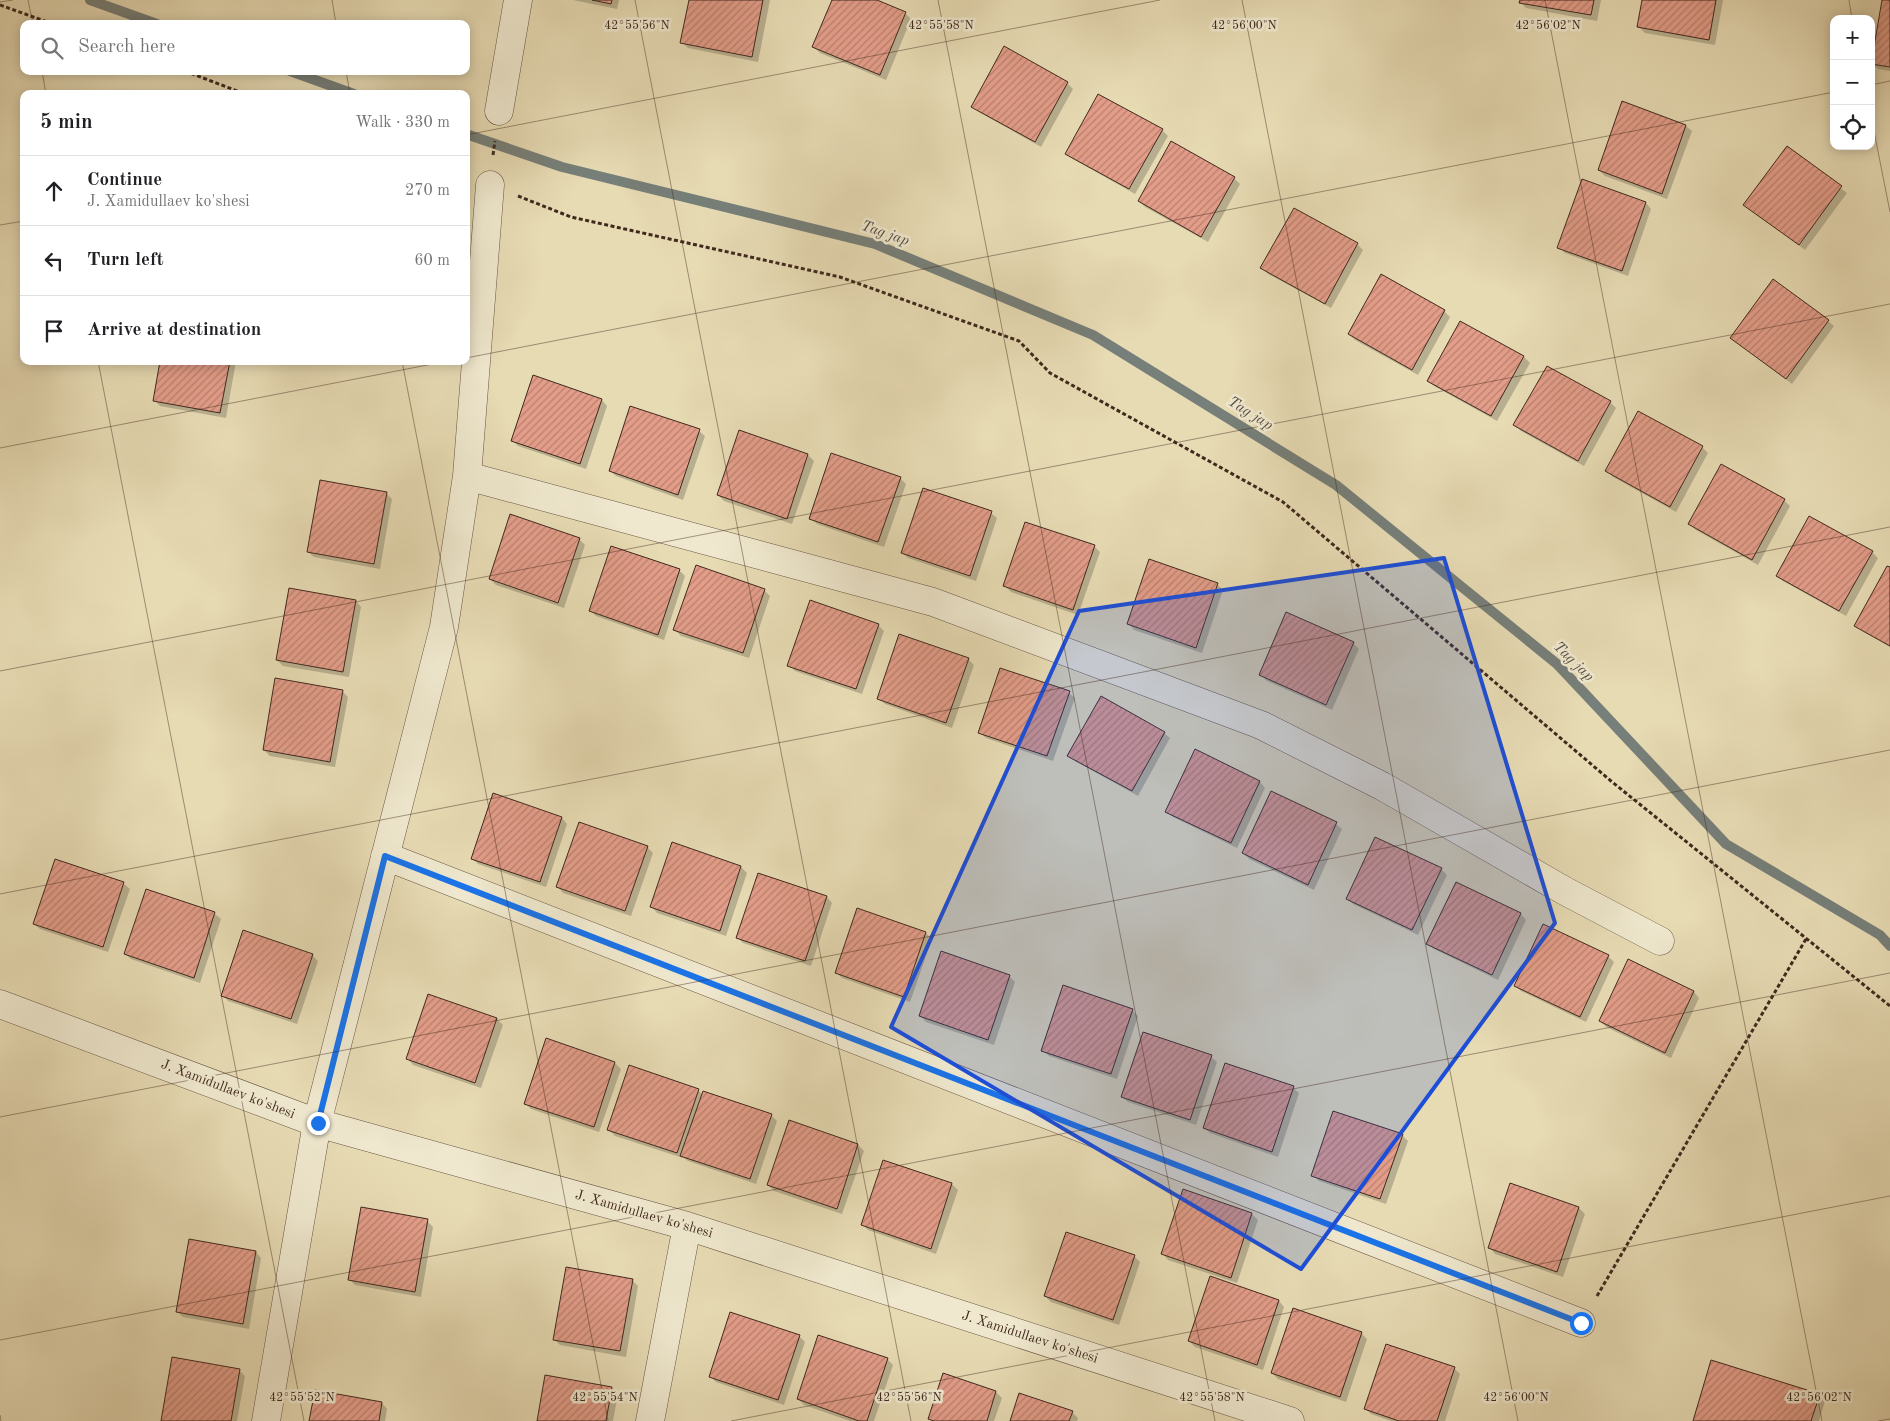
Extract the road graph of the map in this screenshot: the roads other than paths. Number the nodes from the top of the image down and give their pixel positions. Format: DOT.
graph roads {
  1 [pos="518,0"];
  2 [pos="499,111"];
  3 [pos="490,185"];
  4 [pos="468,476"];
  5 [pos="385,856"];
  6 [pos="1660,941"];
  7 [pos="0,1004"];
  8 [pos="318,1123"];
  9 [pos="687,1226"];
  10 [pos="1581,1323"];
  11 [pos="266,1421"];
  12 [pos="650,1421"];
  13 [pos="1290,1421"];
  1 -- 2 [label="street"];
  3 -- 4 [label="street"];
  4 -- 5 [label="street"];
  4 -- 6 [label="street"];
  5 -- 8 [label="street"];
  5 -- 10 [label="street"];
  7 -- 8 [label="street, J. Xamidullaev ko'shesi"];
  8 -- 9 [label="street, J. Xamidullaev ko'shesi"];
  8 -- 11 [label="street"];
  9 -- 12 [label="street"];
  9 -- 13 [label="street, J. Xamidullaev ko'shesi"];
}
